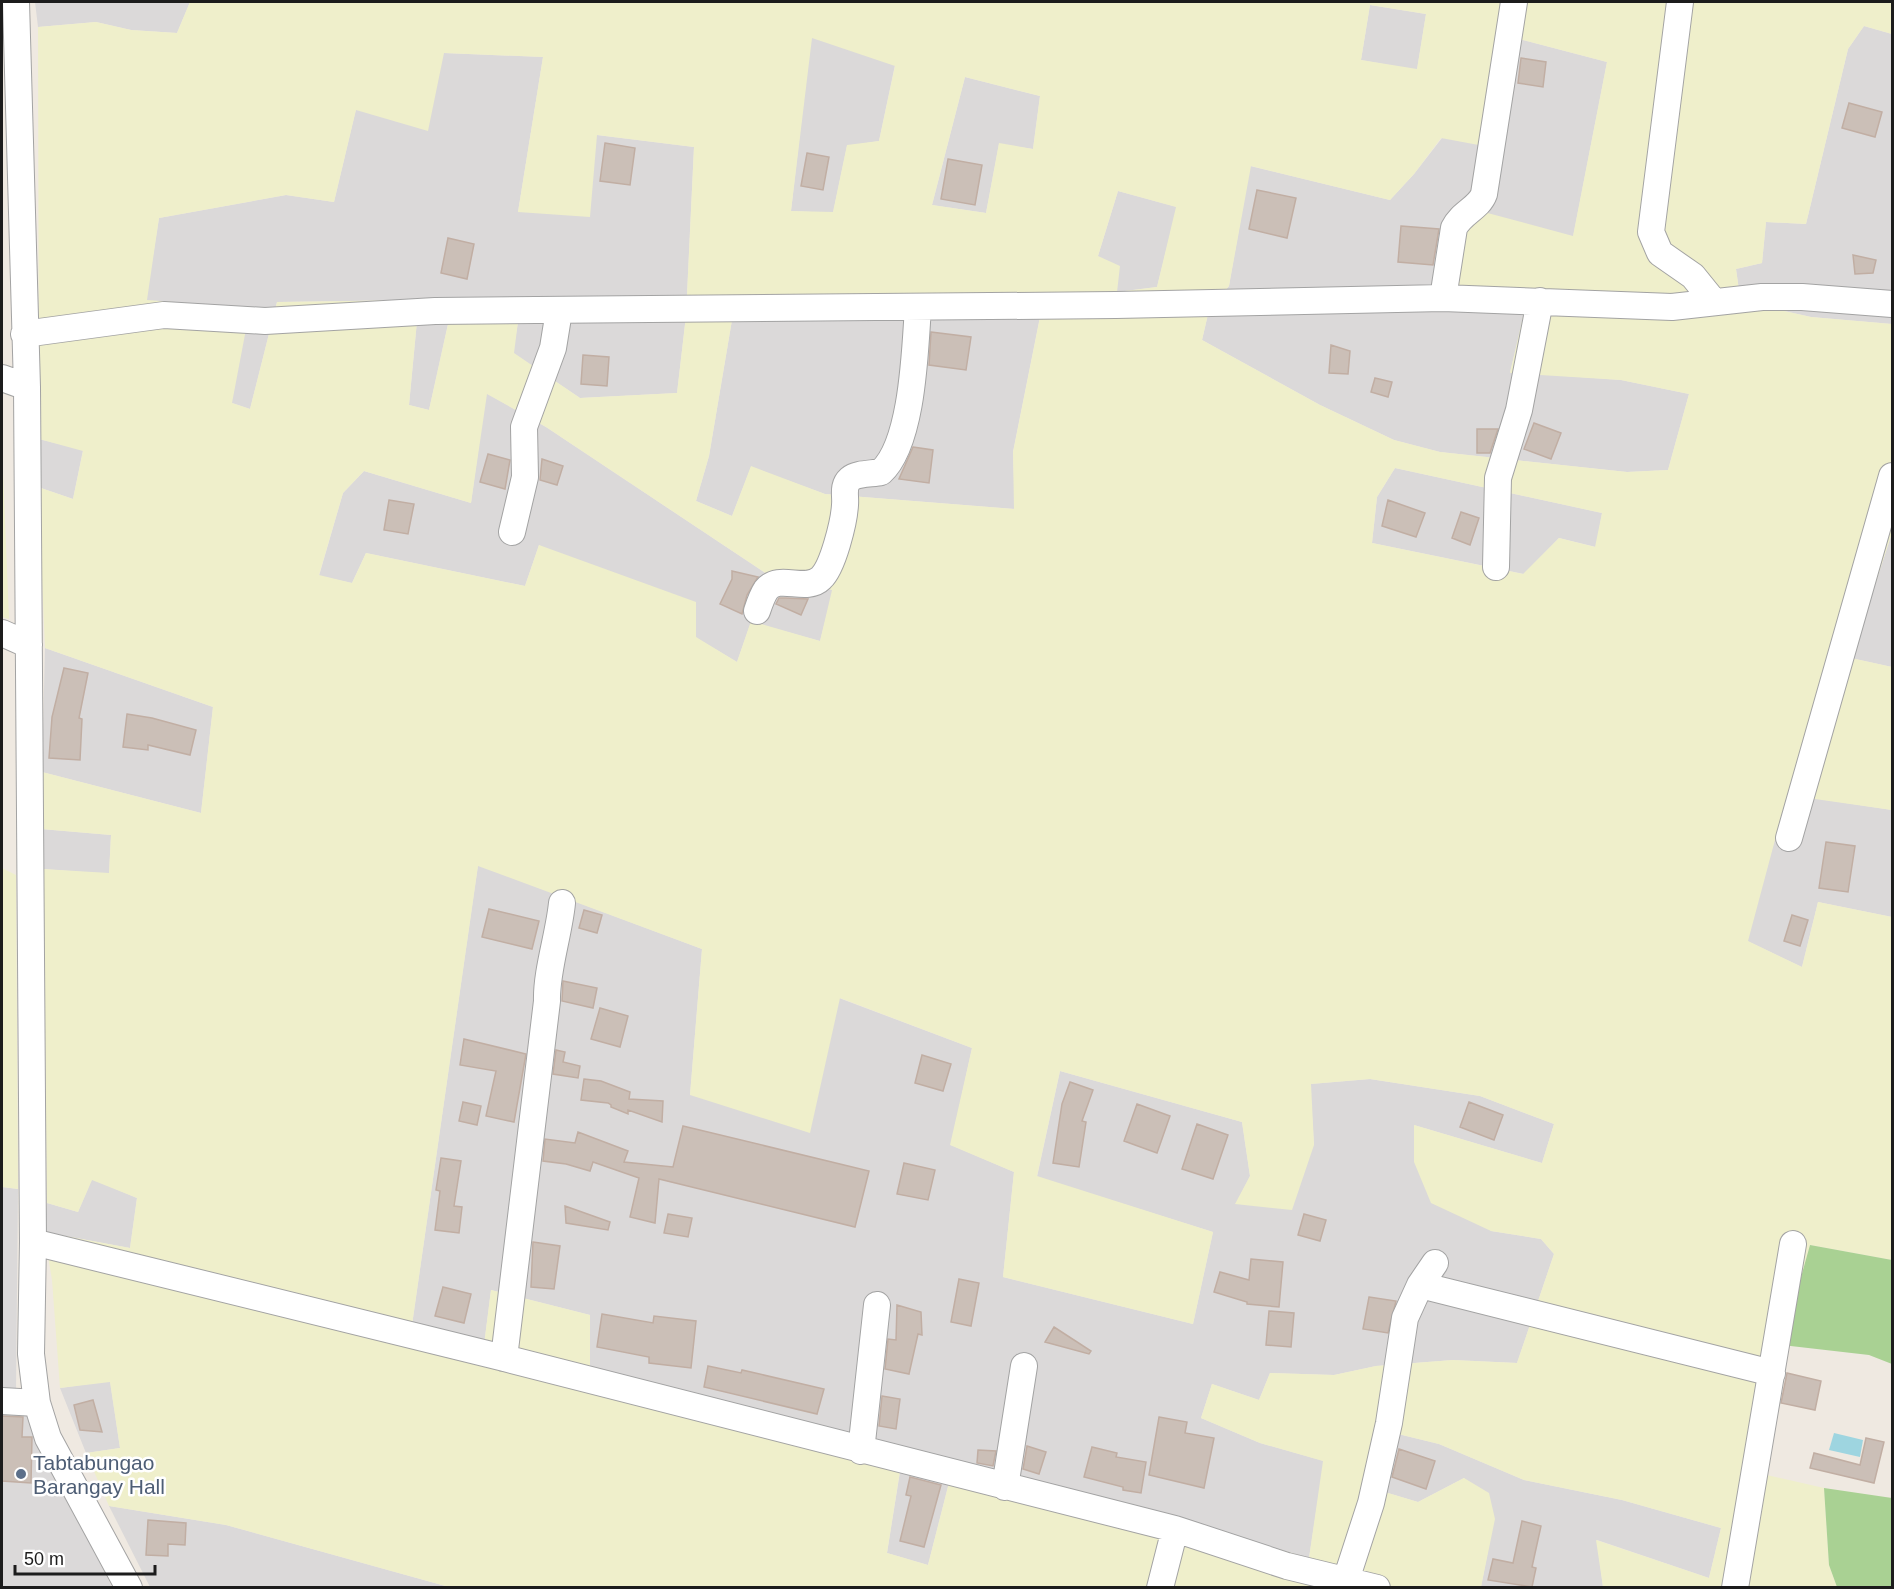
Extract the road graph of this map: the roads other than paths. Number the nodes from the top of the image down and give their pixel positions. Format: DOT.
graph roads {
  1 [pos="16,2"];
  2 [pos="1514,2"];
  3 [pos="1680,2"];
  4 [pos="1443,298"];
  5 [pos="1540,301"];
  6 [pos="1714,302"];
  7 [pos="1893,304"];
  8 [pos="918,307"];
  9 [pos="559,311"];
  10 [pos="24,334"];
  11 [pos="2,378"];
  12 [pos="27,387"];
  13 [pos="1893,476"];
  14 [pos="512,532"];
  15 [pos="1496,567"];
  16 [pos="757,611"];
  17 [pos="2,633"];
  18 [pos="29,645"];
  19 [pos="1789,838"];
  20 [pos="562,903"];
  21 [pos="33,1242"];
  22 [pos="1793,1244"];
  23 [pos="1434,1263"];
  24 [pos="1420,1285"];
  25 [pos="877,1305"];
  26 [pos="504,1358"];
  27 [pos="1024,1366"];
  28 [pos="1772,1373"];
  29 [pos="2,1401"];
  30 [pos="37,1403"];
  31 [pos="861,1451"];
  32 [pos="1005,1487"];
  33 [pos="1175,1529"];
  34 [pos="1346,1580"];
  35 [pos="129,1587"];
  36 [pos="1160,1587"];
  37 [pos="1377,1587"];
  38 [pos="1735,1587"];
  1 -- 10 [label="street"];
  2 -- 4 [label="street"];
  3 -- 6 [label="street"];
  4 -- 5 [label="street"];
  4 -- 8 [label="street"];
  5 -- 6 [label="street"];
  5 -- 15 [label="street"];
  6 -- 7 [label="street"];
  8 -- 9 [label="street"];
  8 -- 16 [label="street"];
  9 -- 10 [label="street"];
  9 -- 14 [label="street"];
  10 -- 12 [label="street"];
  11 -- 12 [label="street"];
  12 -- 18 [label="street"];
  13 -- 19 [label="street"];
  17 -- 18 [label="street"];
  18 -- 21 [label="street"];
  20 -- 26 [label="street"];
  21 -- 26 [label="street"];
  21 -- 30 [label="street"];
  22 -- 28 [label="street"];
  23 -- 24 [label="street"];
  24 -- 28 [label="street"];
  24 -- 34 [label="street"];
  25 -- 31 [label="street"];
  26 -- 31 [label="street"];
  27 -- 32 [label="street"];
  28 -- 38 [label="street"];
  29 -- 30 [label="street"];
  30 -- 35 [label="street"];
  31 -- 32 [label="street"];
  32 -- 33 [label="street"];
  33 -- 34 [label="street"];
  33 -- 36 [label="street"];
  34 -- 37 [label="street"];
}
